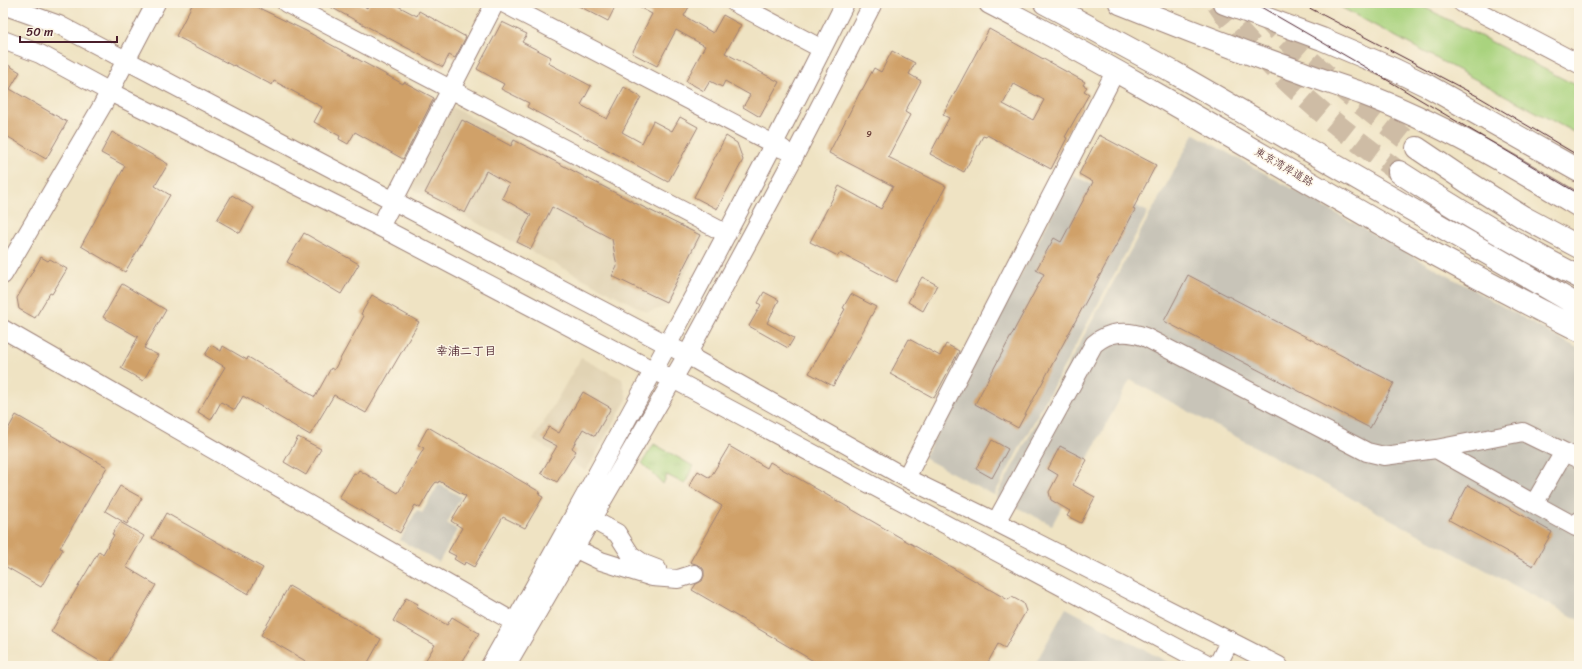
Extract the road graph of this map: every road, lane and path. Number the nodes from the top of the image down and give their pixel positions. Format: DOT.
graph roads {
  1 [pos="156,3"];
  2 [pos="286,3"];
  3 [pos="495,3"];
  4 [pos="503,3"];
  5 [pos="735,3"];
  6 [pos="845,3"];
  7 [pos="873,3"];
  8 [pos="990,3"];
  9 [pos="1045,3"];
  10 [pos="1120,3"];
  11 [pos="1224,3"];
  12 [pos="1462,3"];
  13 [pos="3,5"];
  14 [pos="3,40"];
  15 [pos="822,49"];
  16 [pos="126,60"];
  17 [pos="1579,64"];
  18 [pos="1116,70"];
  19 [pos="451,89"];
  20 [pos="110,92"];
  21 [pos="774,145"];
  22 [pos="1417,148"];
  23 [pos="795,155"];
  24 [pos="1579,171"];
  25 [pos="1399,172"];
  26 [pos="394,200"];
  27 [pos="1579,206"];
  28 [pos="380,227"];
  29 [pos="726,234"];
  30 [pos="1579,247"];
  31 [pos="3,275"];
  32 [pos="1579,277"];
  33 [pos="1579,306"];
  34 [pos="3,329"];
  35 [pos="1579,330"];
  36 [pos="667,344"];
  37 [pos="687,355"];
  38 [pos="654,371"];
  39 [pos="673,379"];
  40 [pos="1436,449"];
  41 [pos="1571,456"];
  42 [pos="906,478"];
  43 [pos="1534,504"];
  44 [pos="591,519"];
  45 [pos="1579,521"];
  46 [pos="996,522"];
  47 [pos="574,548"];
  48 [pos="521,626"];
  49 [pos="1230,640"];
  50 [pos="490,666"];
  51 [pos="506,666"];
  52 [pos="1211,666"];
  53 [pos="1217,666"];
  54 [pos="1279,666"];
  1 -- 16 [label="street"];
  2 -- 19 [label="street"];
  3 -- 19 [label="street"];
  4 -- 21 [label="street"];
  5 -- 15 [label="street"];
  6 -- 15 [label="street"];
  7 -- 23 [label="street"];
  8 -- 18 [label="highway, 東京湾岸道路"];
  9 -- 33 [label="highway"];
  10 -- 27 [label="highway"];
  11 -- 24 [label="highway"];
  12 -- 17 [label="street"];
  13 -- 16 [label="street"];
  14 -- 20 [label="street"];
  15 -- 21 [label="street"];
  16 -- 20 [label="street"];
  16 -- 26 [label="street"];
  18 -- 35 [label="highway, 東京湾岸道路"];
  18 -- 42 [label="street"];
  19 -- 26 [label="street"];
  19 -- 29 [label="street"];
  20 -- 28 [label="street"];
  20 -- 31 [label="street"];
  21 -- 23 [label="street"];
  21 -- 29 [label="street"];
  22 -- 30 [label="highway"];
  23 -- 37 [label="street"];
  25 -- 32 [label="highway"];
  26 -- 28 [label="street"];
  26 -- 36 [label="street"];
  28 -- 38 [label="street"];
  29 -- 36 [label="street"];
  34 -- 48 [label="street"];
  36 -- 37 [label="street"];
  36 -- 38 [label="street"];
  37 -- 39 [label="street"];
  37 -- 42 [label="street"];
  38 -- 39 [label="street"];
  38 -- 48 [label="street"];
  39 -- 44 [label="street"];
  39 -- 52 [label="street"];
  40 -- 41 [label="street"];
  40 -- 43 [label="street"];
  40 -- 46 [label="street"];
  41 -- 43 [label="street"];
  42 -- 46 [label="street"];
  43 -- 45 [label="street"];
  44 -- 47 [label="street"];
  44 -- 47 [label="street"];
  46 -- 49 [label="street"];
  47 -- 48 [label="street"];
  48 -- 50 [label="street"];
  48 -- 51 [label="street"];
  49 -- 53 [label="street"];
  49 -- 54 [label="street"];
}
